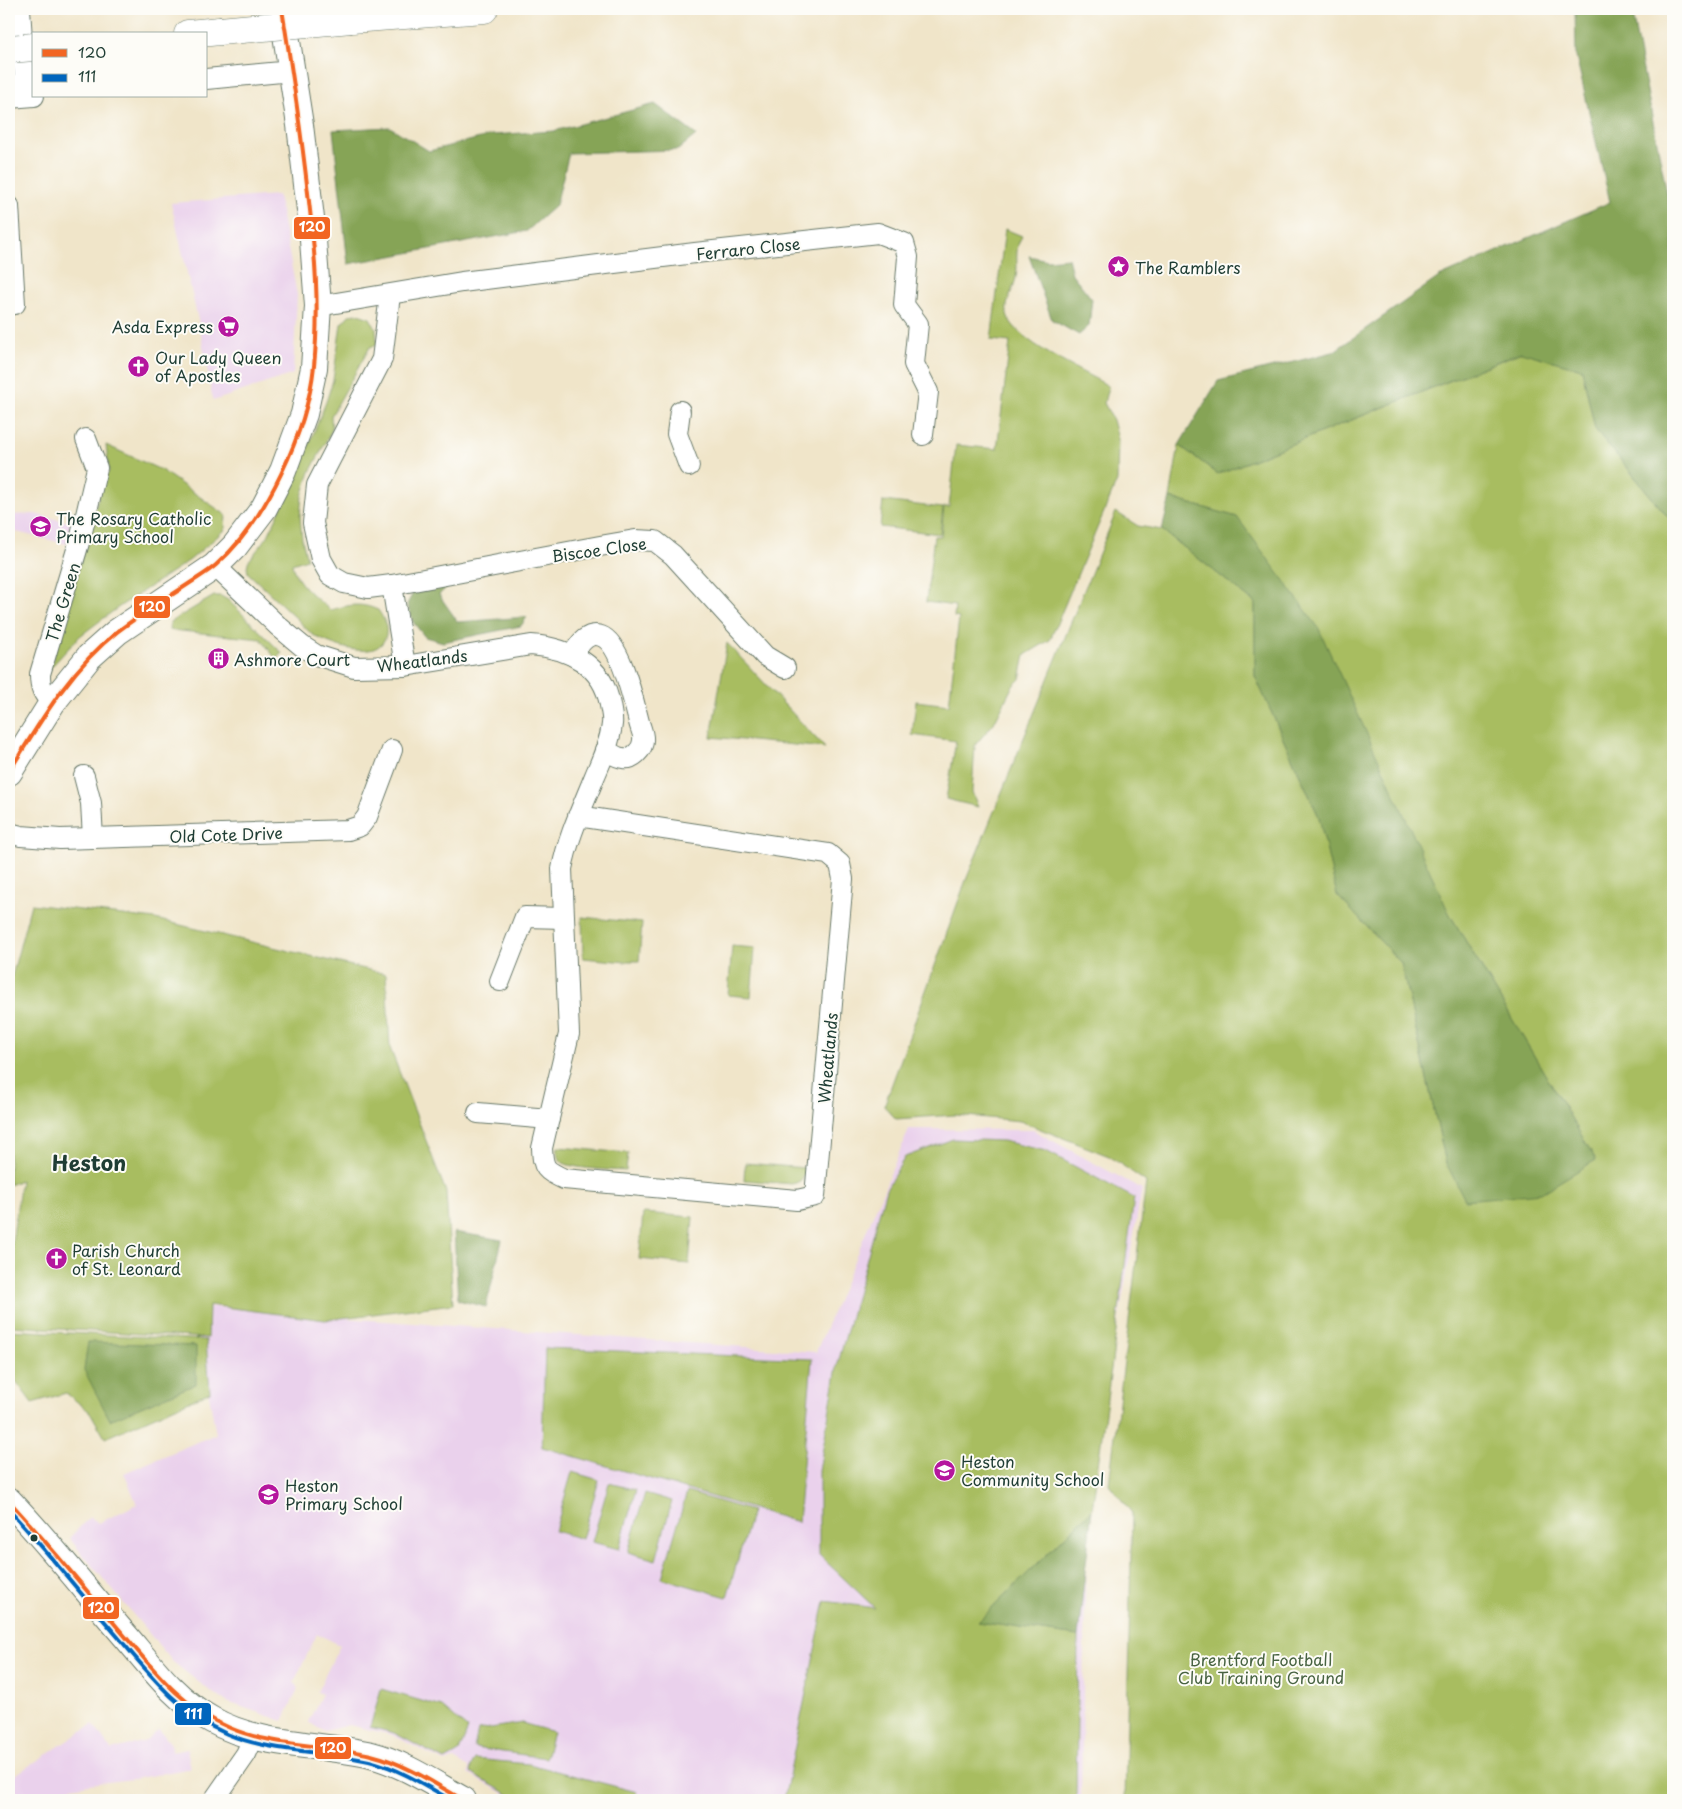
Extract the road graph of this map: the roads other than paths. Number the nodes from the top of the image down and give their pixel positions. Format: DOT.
graph roads {
  1 [pos="20,9"];
  2 [pos="282,9"];
  3 [pos="484,9"];
  4 [pos="208,32"];
  5 [pos="32,47"];
  6 [pos="9,49"];
  7 [pos="292,71"];
  8 [pos="208,79"];
  9 [pos="23,97"];
  10 [pos="9,206"];
  11 [pos="390,295"];
  12 [pos="9,304"];
  13 [pos="318,306"];
  14 [pos="680,411"];
  15 [pos="923,436"];
  16 [pos="86,439"];
  17 [pos="689,466"];
  18 [pos="215,566"];
  19 [pos="392,585"];
  20 [pos="572,655"];
  21 [pos="405,666"];
  22 [pos="785,668"];
  23 [pos="52,703"];
  24 [pos="392,750"];
  25 [pos="606,750"];
  26 [pos="9,772"];
  27 [pos="84,776"];
  28 [pos="578,816"];
  29 [pos="9,833"];
  30 [pos="93,838"];
  31 [pos="564,918"];
  32 [pos="500,981"];
  33 [pos="478,1113"];
  34 [pos="549,1119"];
  35 [pos="9,1501"];
  36 [pos="254,1736"];
  37 [pos="214,1800"];
  38 [pos="463,1800"];
  1 -- 9 [label="street"];
  2 -- 7 [label="main road"];
  3 -- 4 [label="highway, bridge"];
  5 -- 6 [label="highway, bridge"];
  7 -- 8 [label="street"];
  7 -- 13 [label="main road"];
  10 -- 12 [label="street"];
  11 -- 13 [label="street, Ferraro Close"];
  11 -- 15 [label="street, Ferraro Close"];
  11 -- 19 [label="street, Biscoe Close"];
  13 -- 18 [label="main road"];
  14 -- 17 [label="street"];
  16 -- 23 [label="street, The Green"];
  18 -- 21 [label="street, Wheatlands"];
  18 -- 23 [label="main road"];
  19 -- 21 [label="street"];
  19 -- 22 [label="street, Biscoe Close"];
  20 -- 21 [label="street, Wheatlands"];
  20 -- 25 [label="street, Wheatlands"];
  20 -- 25 [label="street"];
  23 -- 26 [label="main road"];
  24 -- 30 [label="street, Old Cote Drive"];
  25 -- 28 [label="street, Wheatlands"];
  27 -- 30 [label="street"];
  28 -- 31 [label="street, Wheatlands"];
  28 -- 34 [label="street, Wheatlands"];
  29 -- 30 [label="street, Old Cote Drive"];
  31 -- 32 [label="street"];
  31 -- 34 [label="street, Wheatlands"];
  33 -- 34 [label="street"];
  35 -- 36 [label="main road"];
  36 -- 37 [label="street"];
  36 -- 38 [label="main road"];
}
